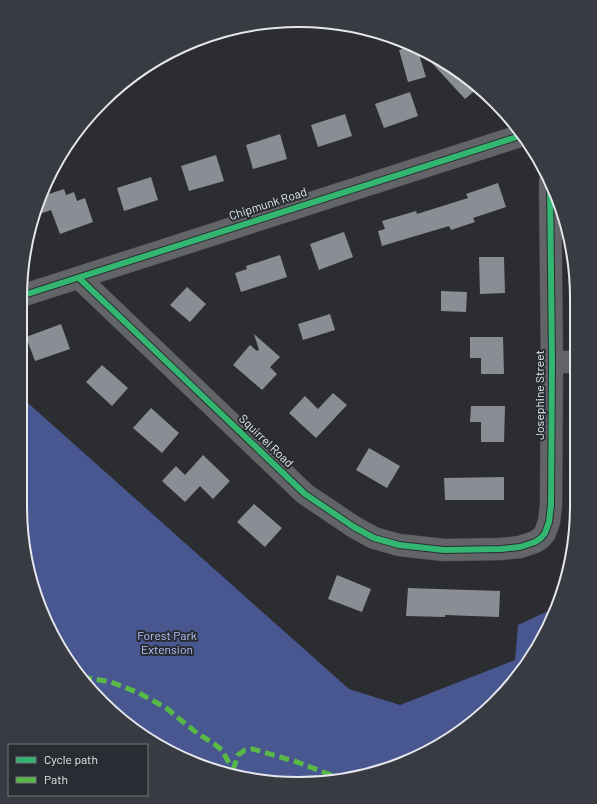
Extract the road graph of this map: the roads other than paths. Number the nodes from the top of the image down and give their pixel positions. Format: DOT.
graph roads {
  1 [pos="517,137"];
  2 [pos="550,198"];
  3 [pos="80,278"];
  4 [pos="27,294"];
  5 [pos="552,362"];
  6 [pos="570,362"];
  7 [pos="474,549"];
  1 -- 3 [label="street, Chipmunk Road"];
  2 -- 5 [label="street, Josephine Street"];
  3 -- 4 [label="street, Chipmunk Road"];
  3 -- 7 [label="street, Squirrel Road"];
  5 -- 6 [label="street"];
  5 -- 7 [label="street, Josephine Street"];
}
